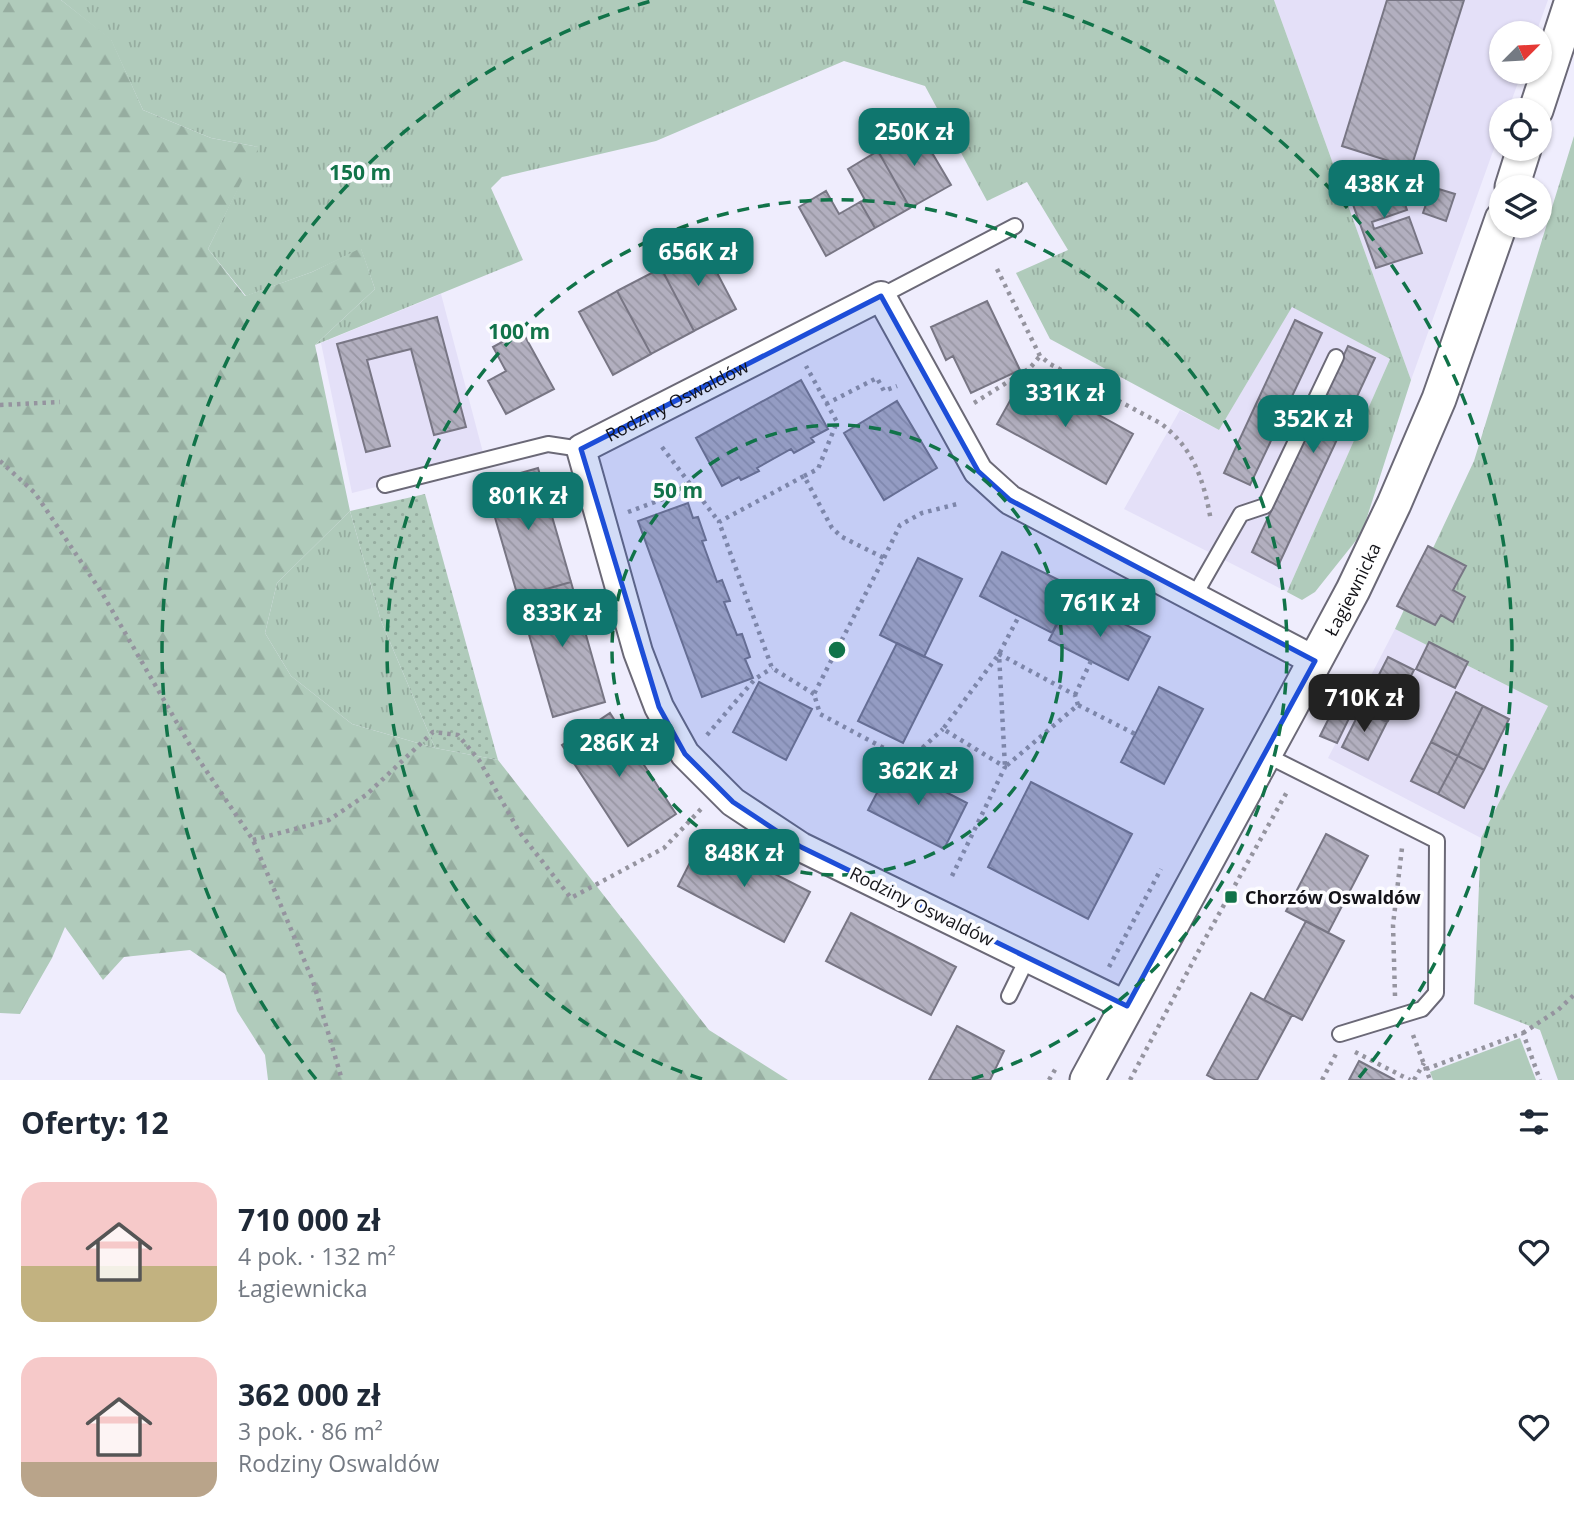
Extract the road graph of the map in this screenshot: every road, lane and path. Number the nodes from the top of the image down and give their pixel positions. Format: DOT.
graph roads {
  1 [pos="1572,0"];
  2 [pos="1540,98"];
  3 [pos="1015,226"];
  4 [pos="1496,238"];
  5 [pos="998,268"];
  6 [pos="881,296"];
  7 [pos="793,341"];
  8 [pos="1040,356"];
  9 [pos="1336,356"];
  10 [pos="902,384"];
  11 [pos="60,402"];
  12 [pos="826,404"];
  13 [pos="973,404"];
  14 [pos="0,405"];
  15 [pos="662,447"];
  16 [pos="581,449"];
  17 [pos="0,461"];
  18 [pos="804,476"];
  19 [pos="385,485"];
  20 [pos="693,488"];
  21 [pos="961,503"];
  22 [pos="625,513"];
  23 [pos="719,522"];
  24 [pos="1217,556"];
  25 [pos="884,558"];
  26 [pos="1192,598"];
  27 [pos="1019,616"];
  28 [pos="999,654"];
  29 [pos="1091,661"];
  30 [pos="1315,661"];
  31 [pos="772,668"];
  32 [pos="814,694"];
  33 [pos="1075,695"];
  34 [pos="1078,705"];
  35 [pos="943,729"];
  36 [pos="1135,734"];
  37 [pos="685,754"];
  38 [pos="1264,754"];
  39 [pos="1005,767"];
  40 [pos="1294,771"];
  41 [pos="1289,788"];
  42 [pos="1300,794"];
  43 [pos="704,806"];
  44 [pos="253,839"];
  45 [pos="1402,846"];
  46 [pos="952,876"];
  47 [pos="1028,957"];
  48 [pos="1574,995"];
  49 [pos="1009,996"];
  50 [pos="1127,1006"];
  51 [pos="1406,1014"];
  52 [pos="1523,1033"];
  53 [pos="1340,1034"];
  54 [pos="1349,1049"];
  55 [pos="1424,1063"];
  56 [pos="1426,1069"];
  57 [pos="342,1080"];
  58 [pos="1087,1080"];
  59 [pos="1130,1080"];
  60 [pos="1322,1080"];
  61 [pos="1412,1080"];
  62 [pos="1430,1080"];
  63 [pos="1540,1080"];
  1 -- 2 [label="street"];
  3 -- 6 [label="lane"];
  4 -- 30 [label="street, Łagiewnicka"];
  5 -- 8 [label="path"];
  6 -- 7 [label="street, Rodziny Oswaldów"];
  6 -- 26 [label="street"];
  7 -- 12 [label="path"];
  7 -- 16 [label="street, Rodziny Oswaldów"];
  8 -- 13 [label="path"];
  8 -- 24 [label="path"];
  9 -- 24 [label="lane"];
  10 -- 12 [label="path"];
  11 -- 14 [label="path"];
  12 -- 18 [label="path"];
  15 -- 20 [label="path"];
  16 -- 19 [label="lane"];
  16 -- 37 [label="street, Rodziny Oswaldów"];
  17 -- 44 [label="path"];
  18 -- 23 [label="path"];
  18 -- 25 [label="path"];
  20 -- 22 [label="path"];
  20 -- 23 [label="path"];
  21 -- 25 [label="path"];
  23 -- 31 [label="path"];
  24 -- 26 [label="lane"];
  25 -- 32 [label="path"];
  26 -- 30 [label="street"];
  27 -- 28 [label="path"];
  28 -- 33 [label="path"];
  28 -- 35 [label="path"];
  28 -- 39 [label="path"];
  29 -- 33 [label="path"];
  30 -- 38 [label="street, Łagiewnicka"];
  31 -- 32 [label="path"];
  31 -- 37 [label="path"];
  32 -- 35 [label="path"];
  33 -- 34 [label="path"];
  34 -- 36 [label="path"];
  34 -- 39 [label="path"];
  35 -- 39 [label="path"];
  37 -- 47 [label="street, Rodziny Oswaldów"];
  38 -- 40 [label="lane"];
  38 -- 50 [label="street, Łagiewnicka"];
  39 -- 46 [label="path"];
  40 -- 41 [label="path"];
  40 -- 51 [label="lane"];
  41 -- 42 [label="path"];
  41 -- 59 [label="path"];
  43 -- 44 [label="path"];
  44 -- 57 [label="path"];
  45 -- 51 [label="path"];
  47 -- 49 [label="lane"];
  47 -- 50 [label="street, Rodziny Oswaldów"];
  48 -- 52 [label="path"];
  50 -- 58 [label="street, Łagiewnicka"];
  51 -- 53 [label="lane"];
  51 -- 55 [label="path"];
  52 -- 56 [label="path"];
  52 -- 63 [label="path"];
  53 -- 54 [label="path"];
  54 -- 60 [label="path"];
  54 -- 61 [label="path"];
  55 -- 56 [label="path"];
  55 -- 61 [label="path"];
  56 -- 62 [label="path"];
}
